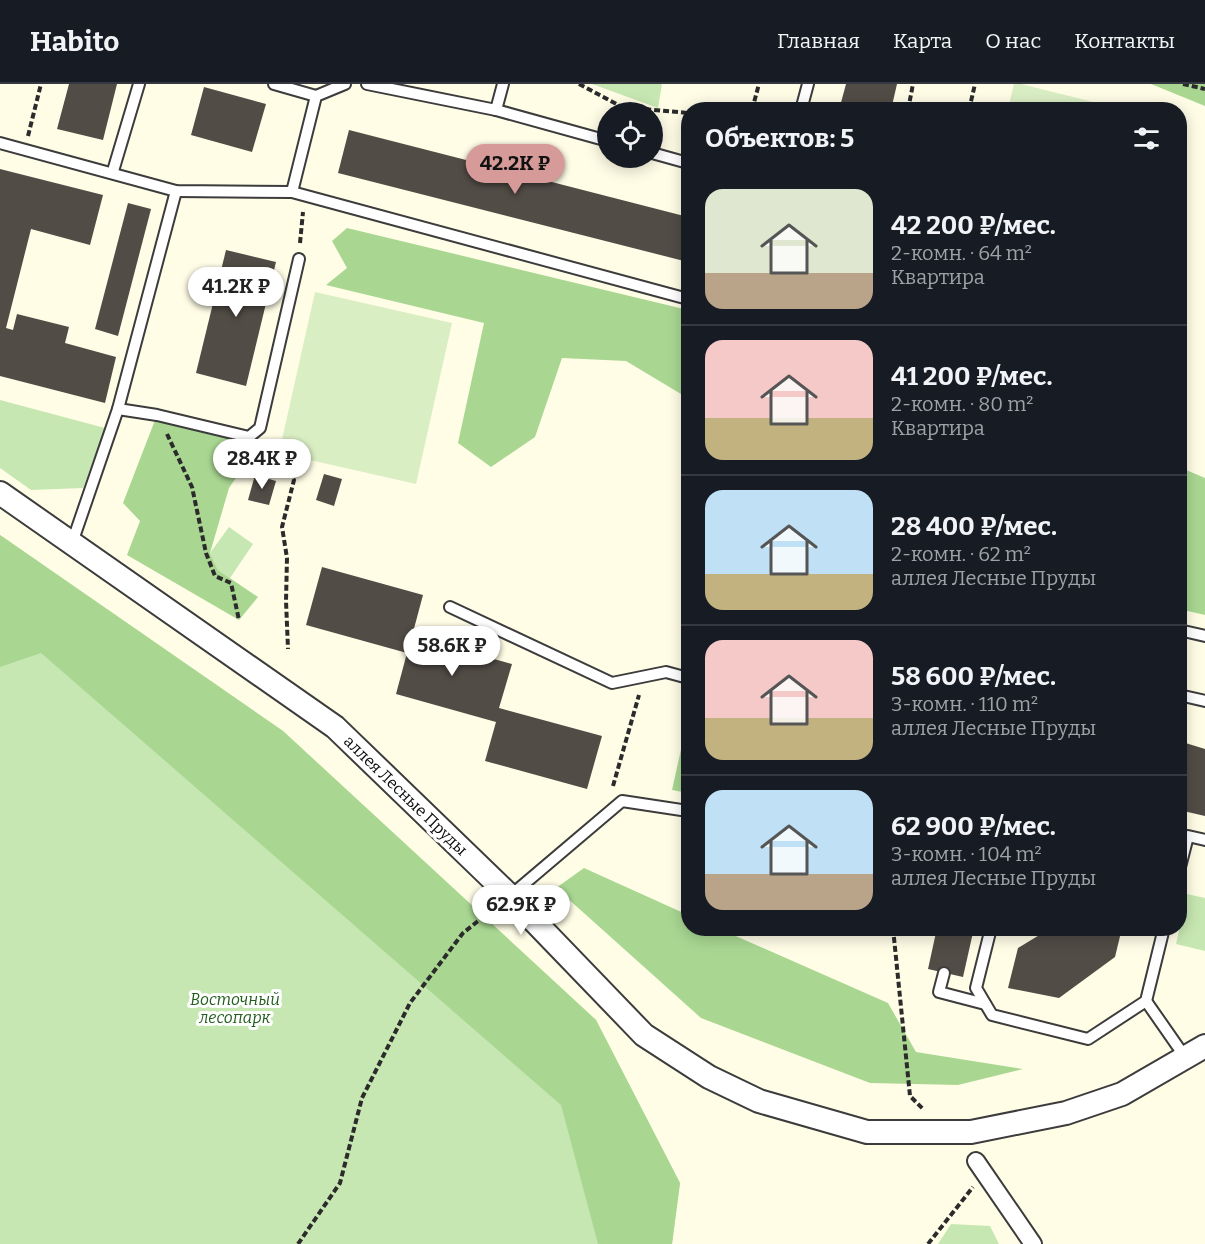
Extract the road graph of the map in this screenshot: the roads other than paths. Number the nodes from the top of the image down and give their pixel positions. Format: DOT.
graph roads {
  1 [pos="139,84"];
  2 [pos="274,84"];
  3 [pos="345,84"];
  4 [pos="367,84"];
  5 [pos="503,84"];
  6 [pos="808,84"];
  7 [pos="316,96"];
  8 [pos="803,102"];
  9 [pos="496,110"];
  10 [pos="597,138"];
  11 [pos="0,143"];
  12 [pos="663,156"];
  13 [pos="681,161"];
  14 [pos="113,171"];
  15 [pos="176,191"];
  16 [pos="292,192"];
  17 [pos="298,259"];
  18 [pos="681,297"];
  19 [pos="118,409"];
  20 [pos="0,493"];
  21 [pos="72,543"];
  22 [pos="450,607"];
  23 [pos="1187,632"];
  24 [pos="1205,636"];
  25 [pos="681,676"];
  26 [pos="1187,697"];
  27 [pos="1205,701"];
  28 [pos="681,810"];
  29 [pos="1187,840"];
  30 [pos="1205,840"];
  31 [pos="510,896"];
  32 [pos="989,936"];
  33 [pos="1162,936"];
  34 [pos="944,973"];
  35 [pos="1146,1001"];
  36 [pos="985,1004"];
  37 [pos="1205,1046"];
  38 [pos="1185,1058"];
  39 [pos="980,1166"];
  40 [pos="1033,1244"];
  1 -- 14 [label="lane"];
  2 -- 7 [label="lane"];
  3 -- 7 [label="lane"];
  4 -- 9 [label="lane"];
  5 -- 9 [label="lane"];
  6 -- 8 [label="lane"];
  7 -- 16 [label="lane"];
  9 -- 10 [label="lane"];
  11 -- 14 [label="lane"];
  12 -- 13 [label="lane"];
  14 -- 15 [label="lane"];
  15 -- 16 [label="lane"];
  15 -- 19 [label="lane"];
  16 -- 18 [label="lane"];
  17 -- 19 [label="lane"];
  19 -- 21 [label="lane"];
  20 -- 21 [label="street, аллея Лесные Пруды"];
  21 -- 31 [label="street, аллея Лесные Пруды"];
  22 -- 25 [label="lane"];
  23 -- 24 [label="lane"];
  26 -- 27 [label="lane"];
  28 -- 31 [label="lane"];
  29 -- 30 [label="lane"];
  31 -- 38 [label="street, аллея Лесные Пруды"];
  32 -- 36 [label="lane"];
  33 -- 35 [label="lane"];
  34 -- 36 [label="lane"];
  35 -- 36 [label="lane"];
  35 -- 38 [label="lane"];
  37 -- 38 [label="street, аллея Лесные Пруды"];
  39 -- 40 [label="street"];
}
